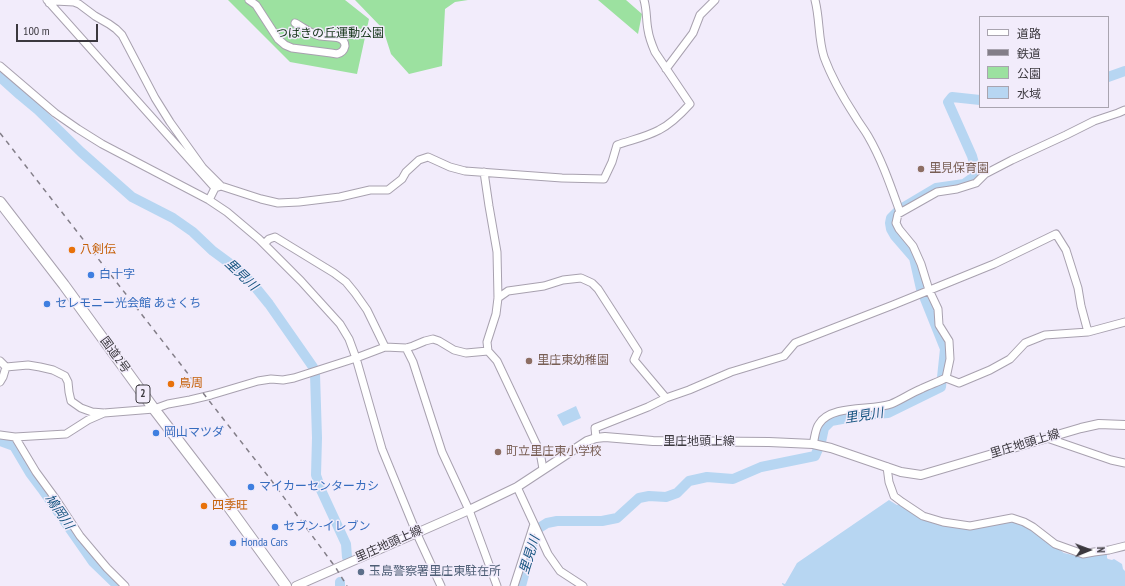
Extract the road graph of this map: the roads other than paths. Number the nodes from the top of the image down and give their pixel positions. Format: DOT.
graph roads {
  1 [pos="249,0"];
  2 [pos="644,0"];
  3 [pos="715,0"];
  4 [pos="815,0"];
  5 [pos="48,2"];
  6 [pos="295,23"];
  7 [pos="0,66"];
  8 [pos="666,69"];
  9 [pos="1125,110"];
  10 [pos="484,172"];
  11 [pos="218,187"];
  12 [pos="209,200"];
  13 [pos="0,202"];
  14 [pos="900,212"];
  15 [pos="264,244"];
  16 [pos="929,290"];
  17 [pos="498,298"];
  18 [pos="1125,322"];
  19 [pos="1088,332"];
  20 [pos="385,347"];
  21 [pos="406,348"];
  22 [pos="488,351"];
  23 [pos="356,358"];
  24 [pos="0,361"];
  25 [pos="6,367"];
  26 [pos="946,378"];
  27 [pos="0,382"];
  28 [pos="666,398"];
  29 [pos="154,409"];
  30 [pos="104,413"];
  31 [pos="1125,425"];
  32 [pos="0,435"];
  33 [pos="16,437"];
  34 [pos="596,438"];
  35 [pos="1047,438"];
  36 [pos="817,445"];
  37 [pos="1125,463"];
  38 [pos="887,467"];
  39 [pos="543,469"];
  40 [pos="517,486"];
  41 [pos="469,510"];
  42 [pos="534,526"];
  43 [pos="416,532"];
  44 [pos="1125,546"];
  45 [pos="125,586"];
  46 [pos="286,586"];
  47 [pos="296,586"];
  48 [pos="441,586"];
  49 [pos="497,586"];
  50 [pos="514,586"];
  51 [pos="583,586"];
  1 -- 6 [label="street"];
  2 -- 8 [label="street"];
  3 -- 8 [label="street"];
  4 -- 14 [label="street"];
  5 -- 11 [label="street"];
  5 -- 11 [label="street"];
  7 -- 12 [label="street"];
  8 -- 10 [label="street"];
  9 -- 14 [label="street"];
  10 -- 11 [label="street"];
  10 -- 17 [label="street"];
  11 -- 12 [label="street"];
  12 -- 15 [label="street"];
  13 -- 29 [label="highway, 国道2号 / 2"];
  14 -- 16 [label="street"];
  15 -- 20 [label="street"];
  15 -- 23 [label="street"];
  16 -- 19 [label="street"];
  16 -- 26 [label="street"];
  16 -- 28 [label="street"];
  17 -- 22 [label="street"];
  17 -- 28 [label="street"];
  18 -- 19 [label="street"];
  19 -- 26 [label="street"];
  20 -- 21 [label="street"];
  20 -- 23 [label="street"];
  21 -- 22 [label="street"];
  21 -- 41 [label="street"];
  22 -- 39 [label="street"];
  23 -- 29 [label="street"];
  23 -- 43 [label="street"];
  24 -- 25 [label="street"];
  25 -- 27 [label="street"];
  25 -- 30 [label="street"];
  26 -- 36 [label="street"];
  28 -- 34 [label="street"];
  29 -- 30 [label="street"];
  29 -- 46 [label="highway, 国道2号 / 2"];
  30 -- 33 [label="street"];
  31 -- 35 [label="main road, 里庄地頭上線"];
  32 -- 33 [label="street"];
  33 -- 45 [label="street"];
  34 -- 36 [label="main road, 里庄地頭上線"];
  34 -- 39 [label="main road, 里庄地頭上線"];
  35 -- 37 [label="street"];
  35 -- 38 [label="main road, 里庄地頭上線"];
  36 -- 38 [label="main road, 里庄地頭上線"];
  38 -- 44 [label="street"];
  39 -- 40 [label="main road, 里庄地頭上線"];
  40 -- 41 [label="main road, 里庄地頭上線"];
  40 -- 42 [label="street"];
  41 -- 43 [label="main road, 里庄地頭上線"];
  41 -- 49 [label="street"];
  42 -- 50 [label="street"];
  42 -- 51 [label="street"];
  43 -- 47 [label="main road, 里庄地頭上線"];
  43 -- 48 [label="street"];
}
